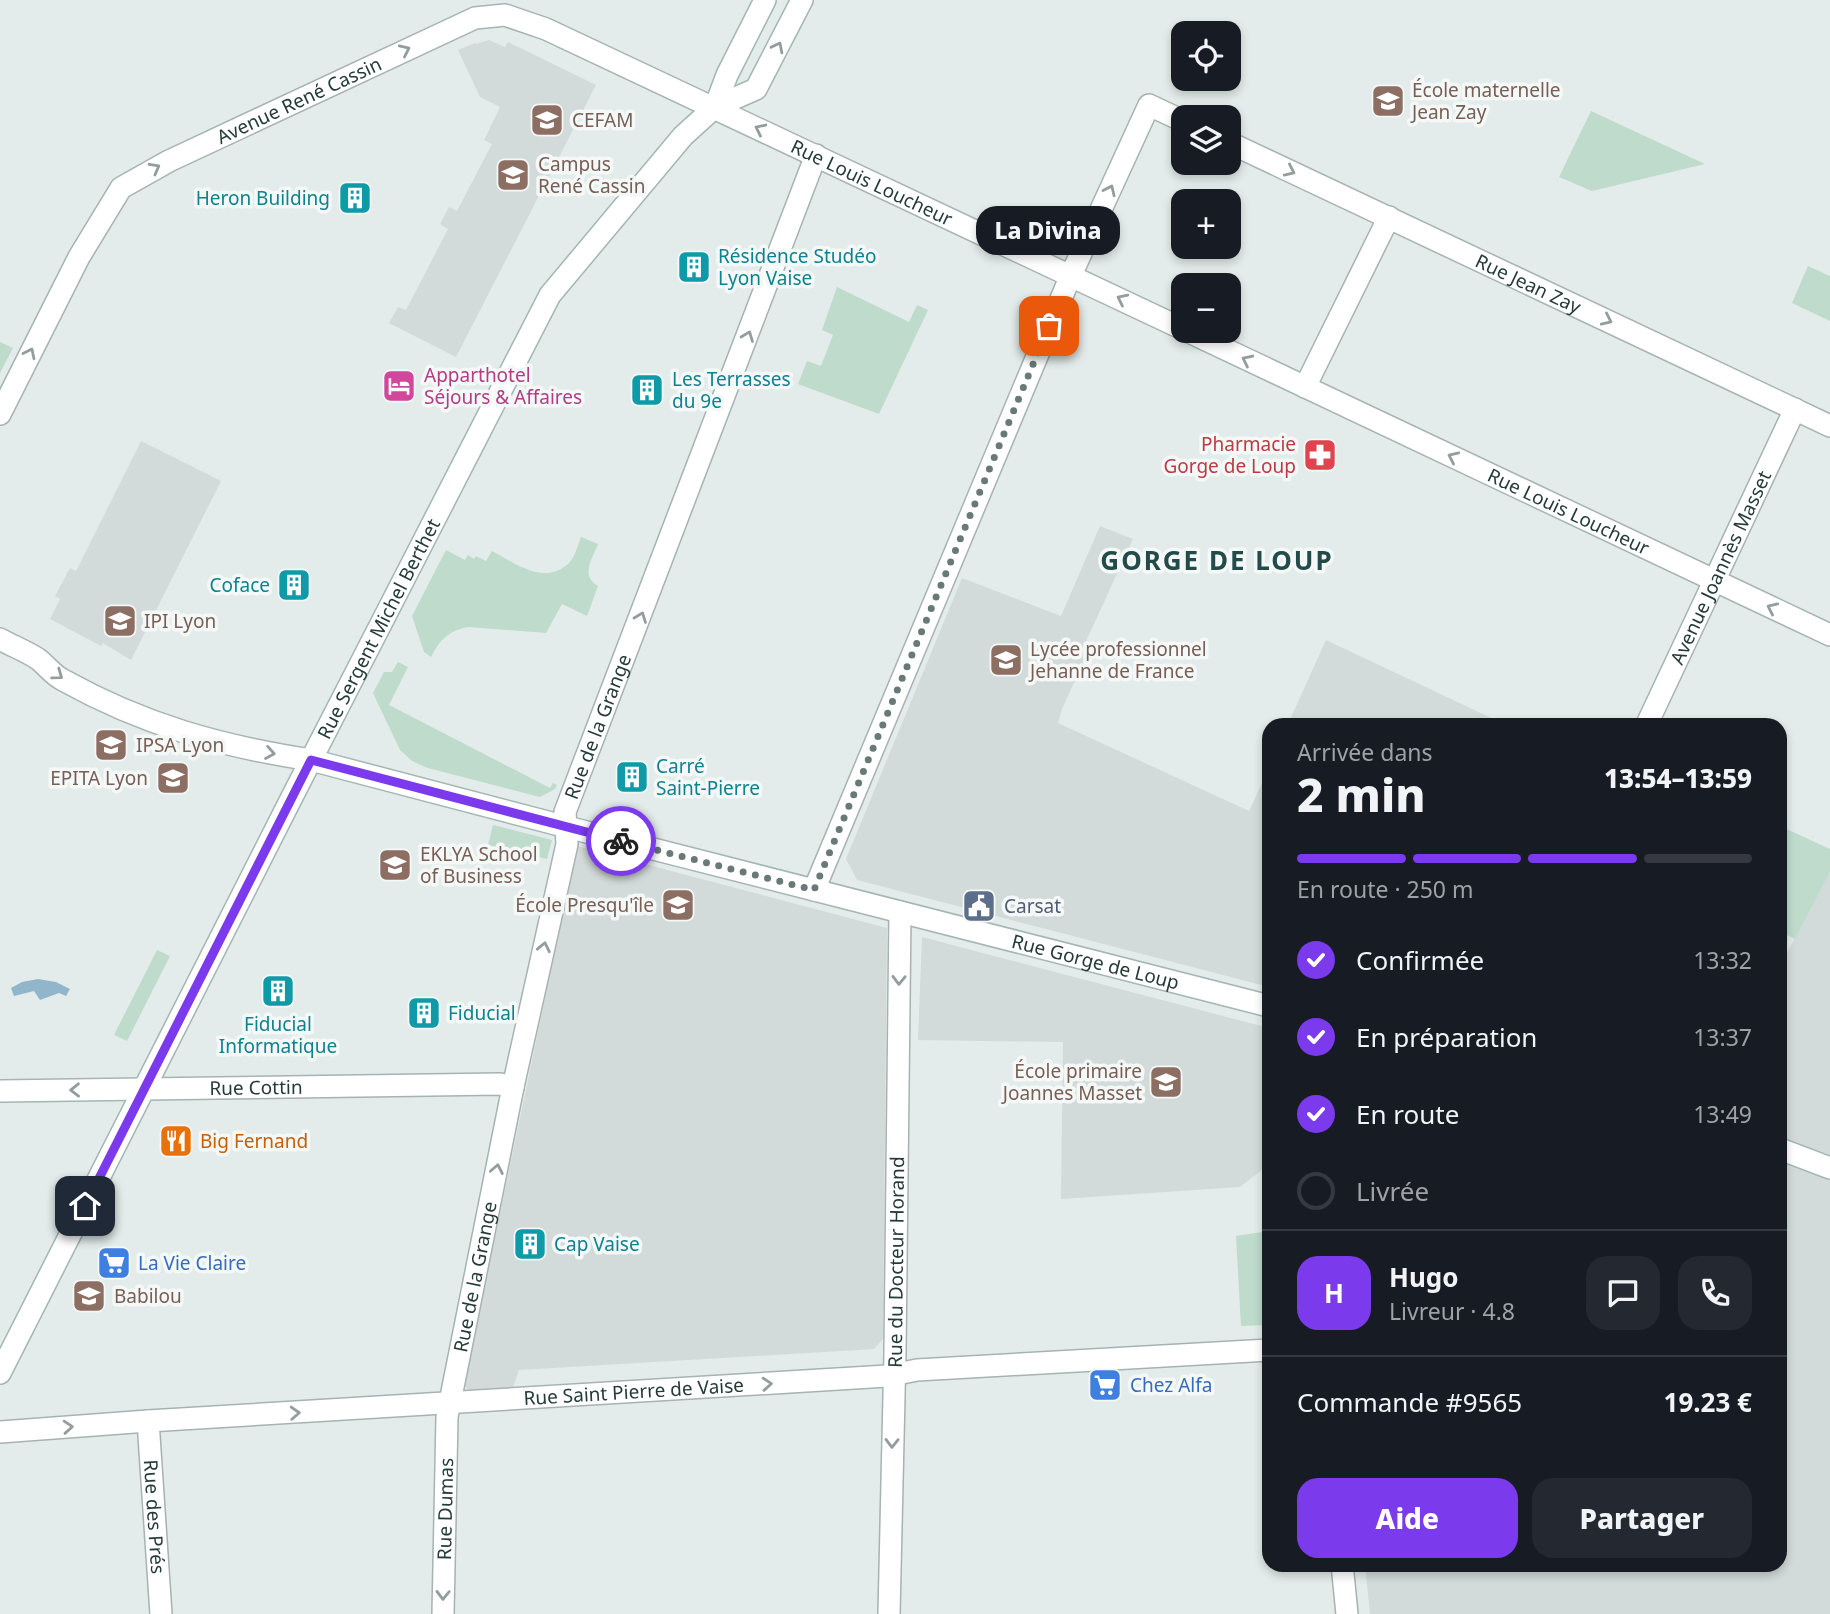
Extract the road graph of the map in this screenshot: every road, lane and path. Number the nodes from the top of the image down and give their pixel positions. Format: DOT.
graph roads {
  1 [pos="765,0"];
  2 [pos="802,0"];
  3 [pos="715,107"];
  4 [pos="1171,115"];
  5 [pos="1241,148"];
  6 [pos="816,155"];
  7 [pos="1389,217"];
  8 [pos="1071,275"];
  9 [pos="1171,323"];
  10 [pos="1212,343"];
  11 [pos="1305,387"];
  12 [pos="1795,409"];
  13 [pos="0,414"];
  14 [pos="1830,426"];
  15 [pos="1713,581"];
  16 [pos="1830,635"];
  17 [pos="0,639"];
  18 [pos="1650,718"];
  19 [pos="311,760"];
  20 [pos="567,827"];
  21 [pos="814,890"];
  22 [pos="900,912"];
  23 [pos="1262,1004"];
  24 [pos="513,1087"];
  25 [pos="144,1089"];
  26 [pos="0,1091"];
  27 [pos="1787,1152"];
  28 [pos="1830,1168"];
  29 [pos="1262,1350"];
  30 [pos="0,1373"];
  31 [pos="894,1375"];
  32 [pos="450,1405"];
  33 [pos="148,1421"];
  34 [pos="0,1432"];
  35 [pos="1343,1572"];
  36 [pos="161,1614"];
  37 [pos="443,1614"];
  38 [pos="889,1614"];
  39 [pos="1347,1614"];
  1 -- 3 [label="street, Rue Sergent Michel Berthet"];
  3 -- 2 [label="street, Rue Sergent Michel Berthet, one-way"];
  6 -- 3 [label="street, Rue Louis Loucheur, one-way"];
  13 -- 3 [label="street, Avenue René Cassin, one-way"];
  3 -- 19 [label="street, Rue Sergent Michel Berthet"];
  8 -- 4 [label="street, one-way"];
  5 -- 7 [label="street, Rue Jean Zay, one-way"];
  6 -- 8 [label="street, Rue Louis Loucheur"];
  20 -- 6 [label="street, Rue de la Grange, one-way"];
  7 -- 11 [label="street"];
  7 -- 12 [label="street, Rue Jean Zay, one-way"];
  9 -- 8 [label="street, Rue Louis Loucheur, one-way"];
  8 -- 21 [label="street"];
  11 -- 10 [label="street, Rue Louis Loucheur, one-way"];
  15 -- 11 [label="street, Rue Louis Loucheur, one-way"];
  12 -- 14 [label="street, Rue Jean Zay"];
  12 -- 15 [label="street, Avenue Joannès Masset"];
  16 -- 15 [label="street, Rue Louis Loucheur, one-way"];
  15 -- 18 [label="street, Avenue Joannès Masset"];
  17 -- 19 [label="street, Rue Gorge de Loup, one-way"];
  19 -- 20 [label="street, Rue Gorge de Loup"];
  19 -- 25 [label="street, Rue Sergent Michel Berthet"];
  20 -- 21 [label="street, Rue Gorge de Loup"];
  24 -- 20 [label="street, Rue de la Grange, one-way"];
  21 -- 22 [label="street, Rue Gorge de Loup"];
  22 -- 23 [label="street, Rue Gorge de Loup"];
  22 -- 31 [label="street, Rue du Docteur Horand, one-way"];
  24 -- 25 [label="street, Rue Cottin"];
  32 -- 24 [label="street, Rue de la Grange, one-way"];
  25 -- 26 [label="street, Rue Cottin, one-way"];
  25 -- 30 [label="street, Rue Sergent Michel Berthet"];
  27 -- 28 [label="street"];
  29 -- 31 [label="street, Rue Saint Pierre de Vaise"];
  32 -- 31 [label="street, Rue Saint Pierre de Vaise, one-way"];
  31 -- 38 [label="street, Rue du Docteur Horand, one-way"];
  33 -- 32 [label="street, Rue Saint Pierre de Vaise, one-way"];
  32 -- 37 [label="street, Rue Dumas, one-way"];
  34 -- 33 [label="street, Rue Saint Pierre de Vaise, one-way"];
  33 -- 36 [label="street, Rue des Prés"];
  35 -- 39 [label="street"];
}
